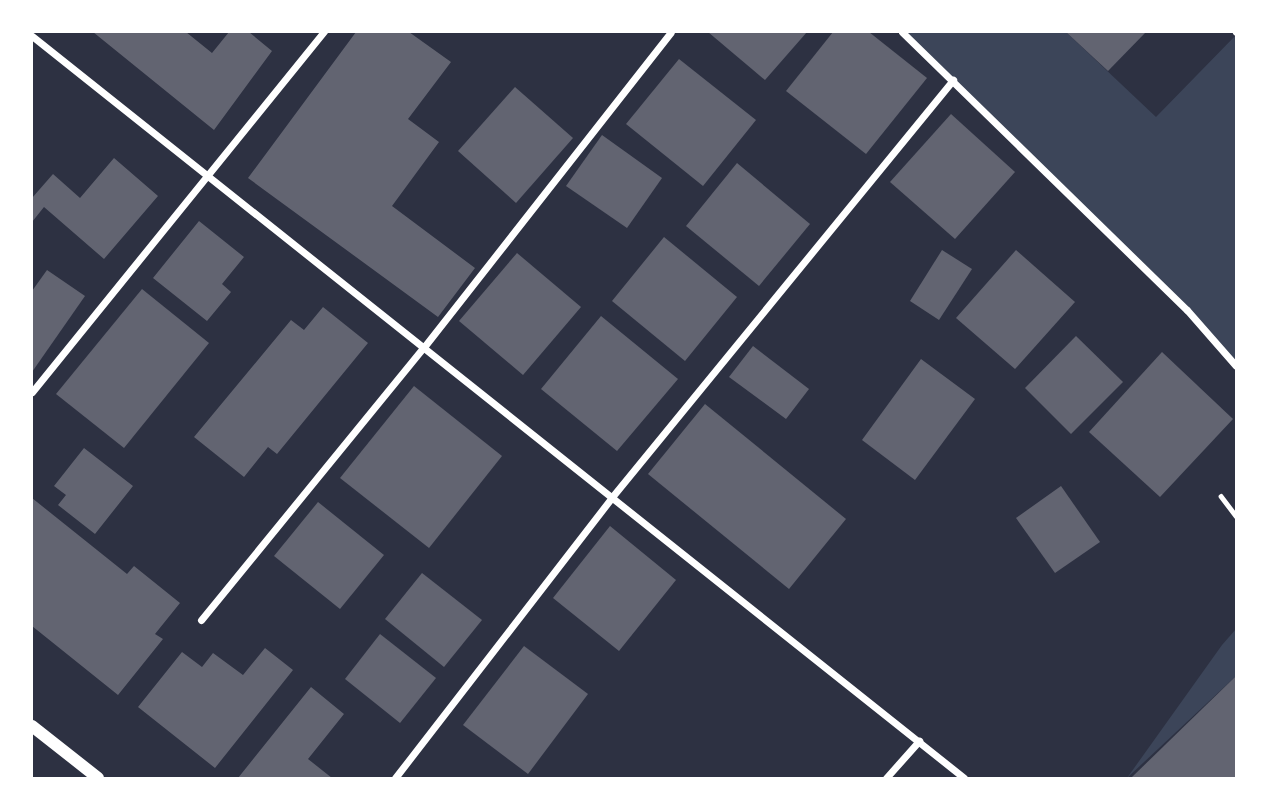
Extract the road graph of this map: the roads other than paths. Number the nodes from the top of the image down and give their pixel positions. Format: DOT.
graph roads {
  1 [pos="324,32"];
  2 [pos="671,32"];
  3 [pos="902,32"];
  4 [pos="32,36"];
  5 [pos="953,80"];
  6 [pos="207,176"];
  7 [pos="424,348"];
  8 [pos="1237,366"];
  9 [pos="32,392"];
  10 [pos="612,496"];
  11 [pos="201,620"];
  12 [pos="32,726"];
  13 [pos="919,741"];
  14 [pos="98,779"];
  15 [pos="395,779"];
  16 [pos="886,779"];
  17 [pos="964,779"];
  1 -- 6 [label="street"];
  2 -- 7 [label="street"];
  3 -- 5 [label="street"];
  4 -- 6 [label="street"];
  5 -- 8 [label="street"];
  5 -- 10 [label="street"];
  6 -- 7 [label="street"];
  6 -- 9 [label="street"];
  7 -- 10 [label="street"];
  7 -- 11 [label="street"];
  10 -- 13 [label="street"];
  10 -- 15 [label="street"];
  12 -- 14 [label="street"];
  13 -- 16 [label="street"];
  13 -- 17 [label="street"];
}
